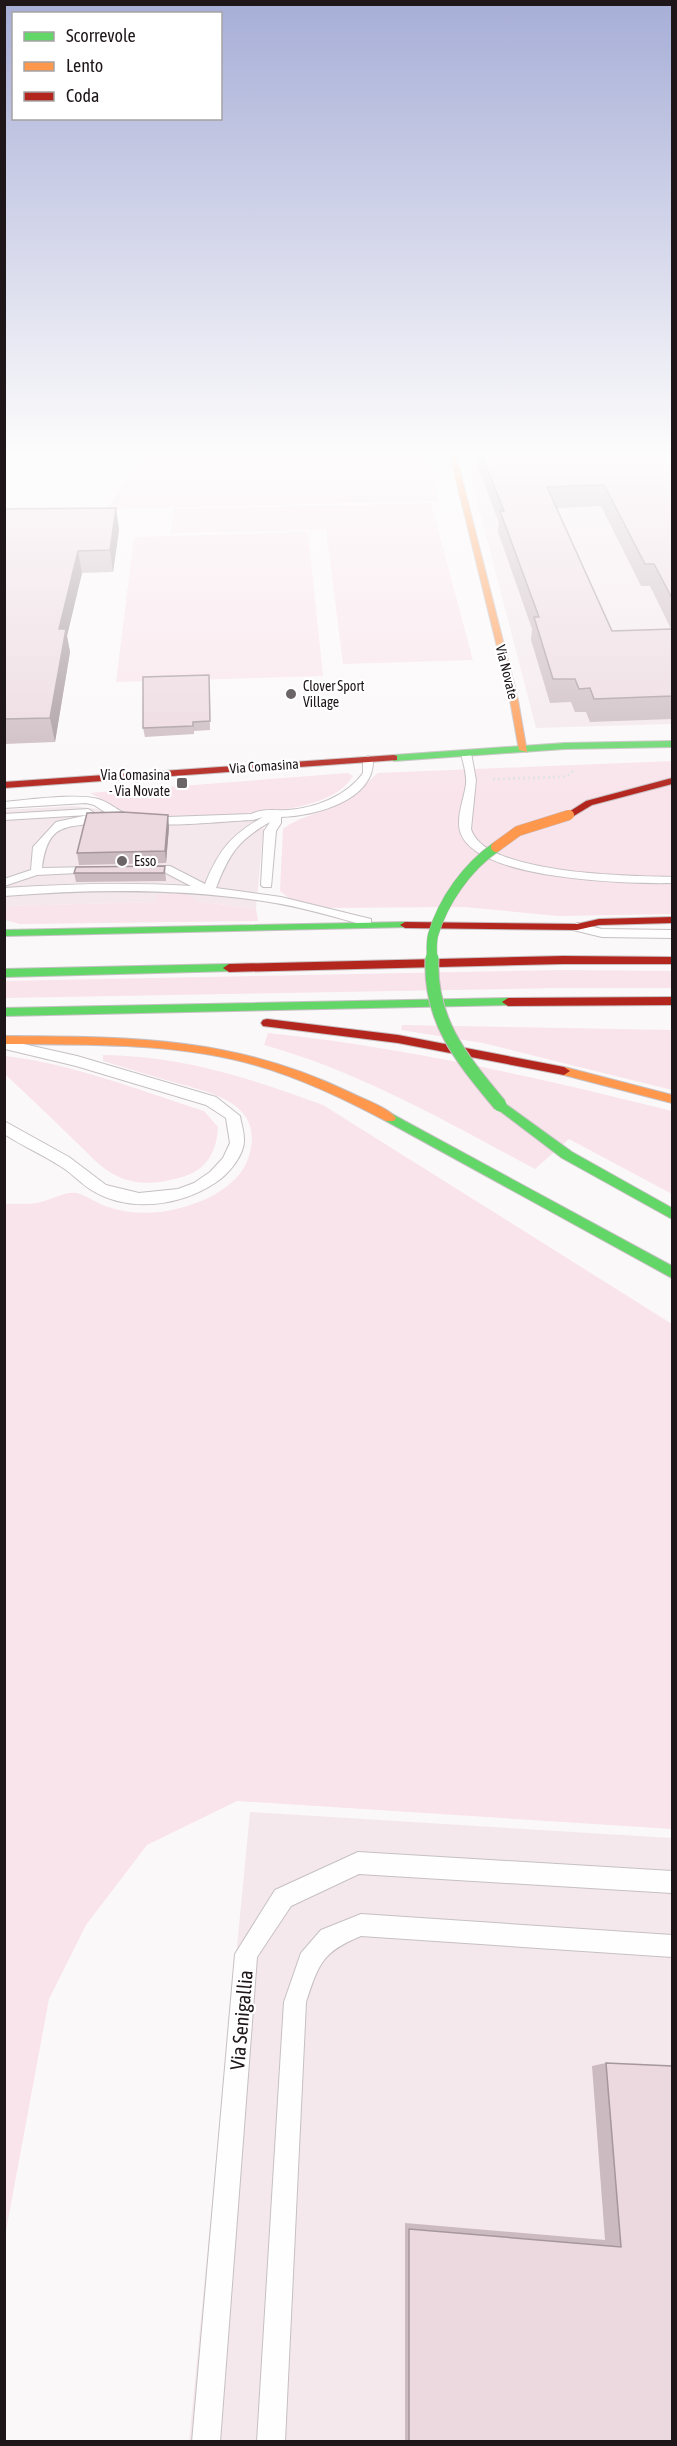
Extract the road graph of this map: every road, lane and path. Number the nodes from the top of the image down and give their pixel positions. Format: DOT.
graph roads {
  1 [pos="481,569"];
  2 [pos="672,744"];
  3 [pos="672,749"];
  4 [pos="524,750"];
  5 [pos="466,753"];
  6 [pos="368,759"];
  7 [pos="672,781"];
  8 [pos="4,785"];
  9 [pos="672,792"];
  10 [pos="4,805"];
  11 [pos="112,813"];
  12 [pos="275,815"];
  13 [pos="569,815"];
  14 [pos="6,817"];
  15 [pos="4,831"];
  16 [pos="111,869"];
  17 [pos="133,869"];
  18 [pos="36,872"];
  19 [pos="672,880"];
  20 [pos="4,883"];
  21 [pos="267,885"];
  22 [pos="208,890"];
  23 [pos="4,892"];
  24 [pos="672,920"];
  25 [pos="4,925"];
  26 [pos="378,925"];
  27 [pos="279,927"];
  28 [pos="577,927"];
  29 [pos="26,932"];
  30 [pos="4,933"];
  31 [pos="672,934"];
  32 [pos="162,945"];
  33 [pos="672,961"];
  34 [pos="4,973"];
  35 [pos="672,1001"];
  36 [pos="38,1011"];
  37 [pos="4,1012"];
  38 [pos="226,1022"];
  39 [pos="249,1022"];
  40 [pos="4,1042"];
  41 [pos="672,1099"];
  42 [pos="4,1126"];
  43 [pos="672,1214"];
  44 [pos="672,1272"];
  45 [pos="672,1882"];
  46 [pos="672,1946"];
  47 [pos="206,2442"];
  48 [pos="271,2442"];
  1 -- 4 [label="main road, Via Novate"];
  2 -- 4 [label="main road, Via Comasina"];
  3 -- 4 [label="main road, Via Comasina"];
  4 -- 5 [label="main road, Via Comasina"];
  5 -- 6 [label="main road, Via Comasina"];
  5 -- 19 [label="lane"];
  6 -- 8 [label="main road, Via Comasina"];
  6 -- 12 [label="lane"];
  7 -- 13 [label="main road"];
  9 -- 13 [label="main road"];
  10 -- 11 [label="lane"];
  11 -- 12 [label="lane"];
  11 -- 14 [label="lane"];
  11 -- 18 [label="lane"];
  12 -- 21 [label="lane"];
  12 -- 22 [label="lane"];
  13 -- 43 [label="main road, bridge"];
  14 -- 15 [label="lane"];
  16 -- 18 [label="lane"];
  17 -- 22 [label="lane"];
  18 -- 20 [label="lane"];
  22 -- 23 [label="lane"];
  22 -- 26 [label="lane"];
  24 -- 28 [label="main road"];
  25 -- 29 [label="lane"];
  26 -- 27 [label="main road"];
  26 -- 28 [label="main road"];
  27 -- 29 [label="main road"];
  27 -- 32 [label="main road"];
  28 -- 31 [label="lane"];
  29 -- 30 [label="main road"];
  33 -- 34 [label="main road"];
  35 -- 36 [label="main road"];
  36 -- 37 [label="main road"];
  36 -- 38 [label="main road"];
  39 -- 41 [label="main road"];
  40 -- 42 [label="lane"];
  40 -- 44 [label="main road"];
  45 -- 47 [label="lane, Via Senigallia"];
  46 -- 48 [label="lane"];
}
